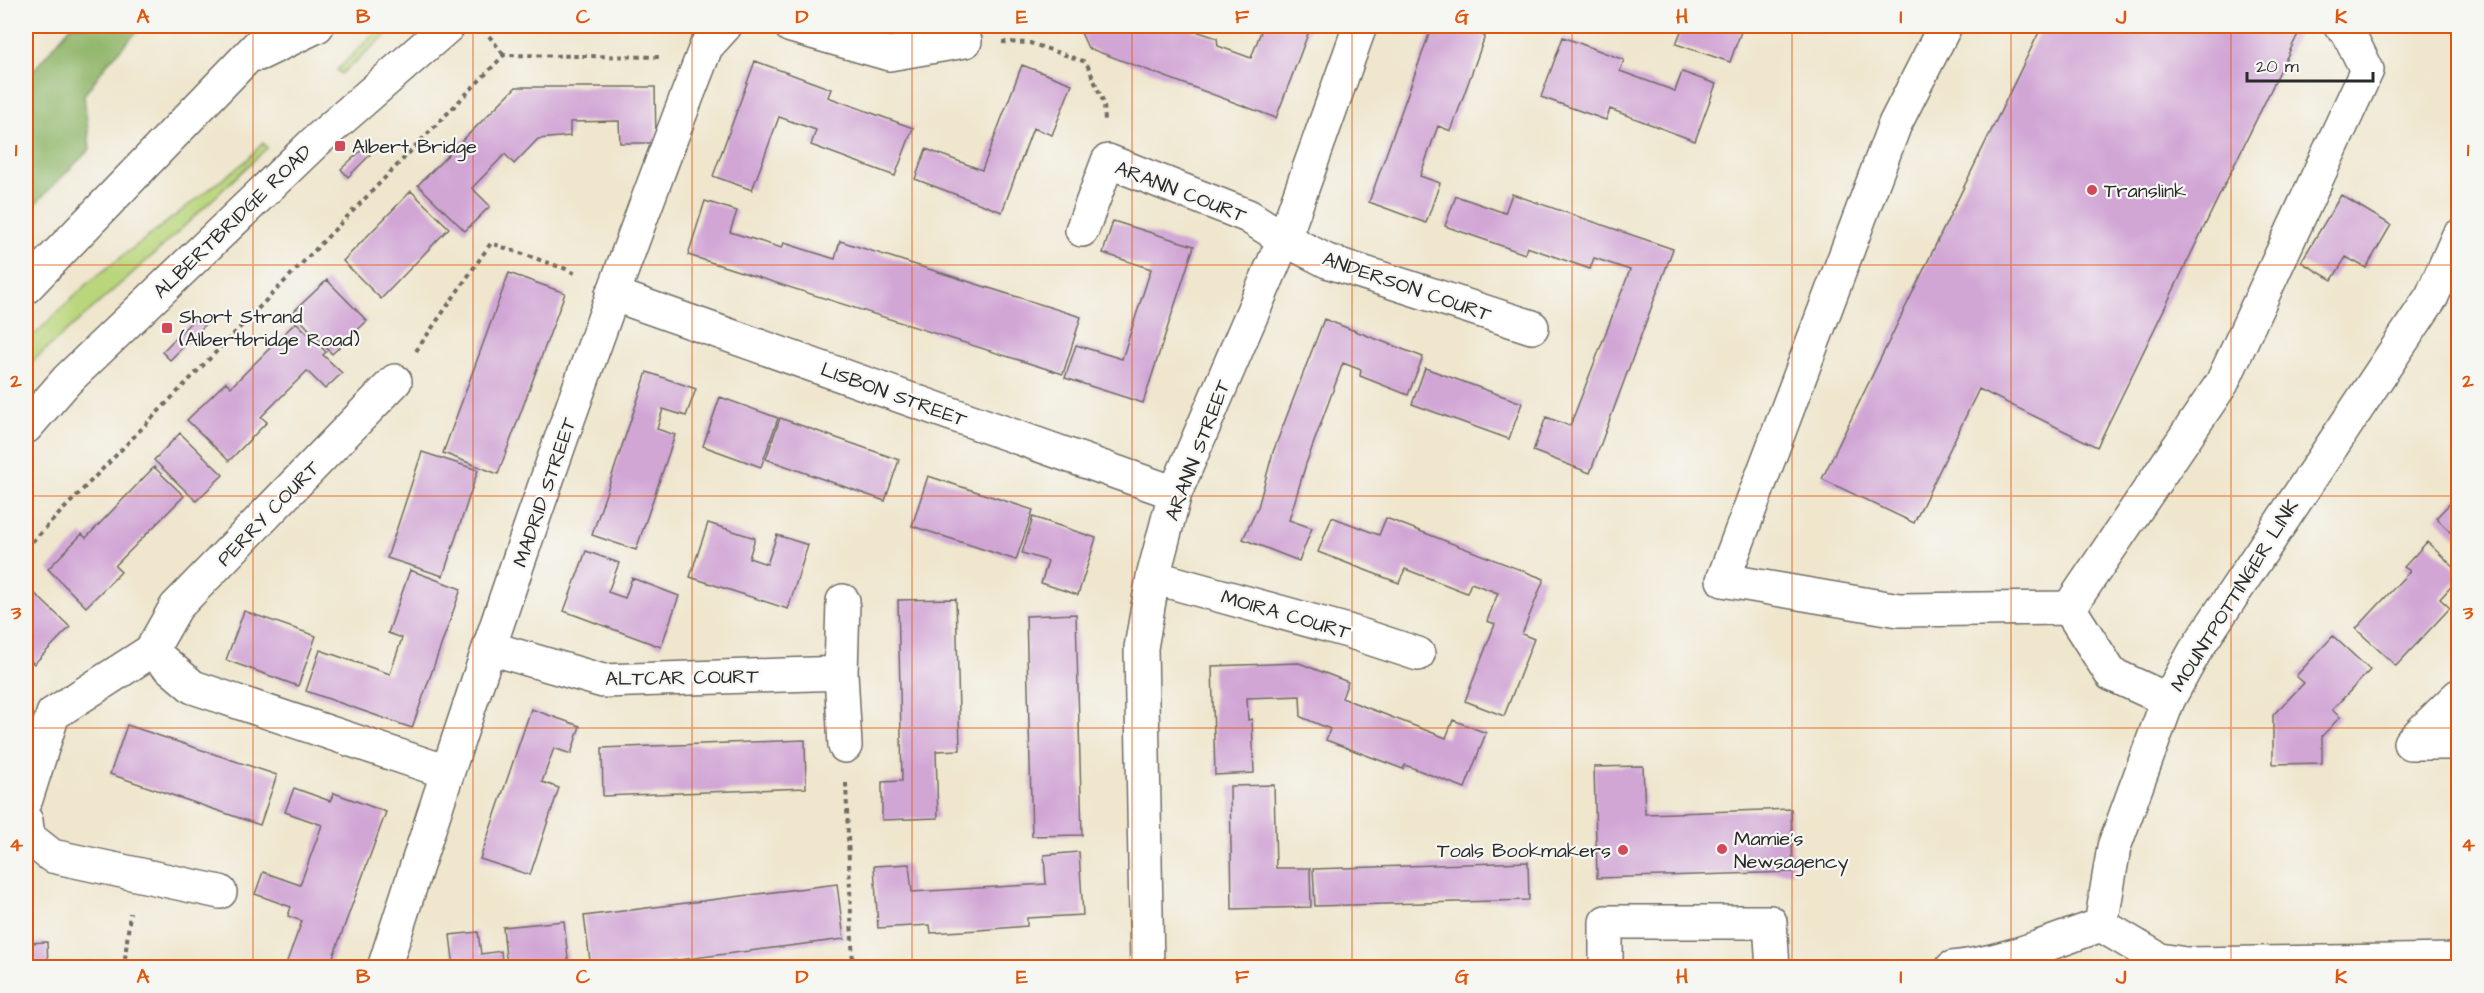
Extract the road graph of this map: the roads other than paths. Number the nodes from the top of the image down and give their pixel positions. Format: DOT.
graph roads {
  1 [pos="276,26"];
  2 [pos="317,26"];
  3 [pos="448,26"];
  4 [pos="725,26"];
  5 [pos="791,26"];
  6 [pos="1360,26"];
  7 [pos="1945,26"];
  8 [pos="2341,26"];
  9 [pos="965,41"];
  10 [pos="241,62"];
  11 [pos="1082,230"];
  12 [pos="2458,237"];
  13 [pos="1284,239"];
  14 [pos="2458,274"];
  15 [pos="26,286"];
  16 [pos="612,294"];
  17 [pos="2432,296"];
  18 [pos="1532,327"];
  19 [pos="67,380"];
  20 [pos="395,381"];
  21 [pos="26,407"];
  22 [pos="26,427"];
  23 [pos="1175,494"];
  24 [pos="1153,577"];
  25 [pos="843,602"];
  26 [pos="2069,608"];
  27 [pos="490,648"];
  28 [pos="151,651"];
  29 [pos="1419,654"];
  30 [pos="842,673"];
  31 [pos="2458,696"];
  32 [pos="2168,700"];
  33 [pos="2458,743"];
  34 [pos="845,746"];
  35 [pos="447,772"];
  36 [pos="26,799"];
  37 [pos="26,821"];
  38 [pos="220,892"];
  39 [pos="2101,925"];
  40 [pos="2458,960"];
  41 [pos="2186,966"];
  42 [pos="384,968"];
  43 [pos="1147,968"];
  44 [pos="1606,968"];
  45 [pos="1773,968"];
  46 [pos="1952,968"];
  1 -- 10 [label="street"];
  2 -- 10 [label="street"];
  3 -- 19 [label="street, ALBERTBRIDGE ROAD"];
  4 -- 16 [label="street, MADRID STREET"];
  5 -- 9 [label="street"];
  6 -- 13 [label="street, ARANN STREET"];
  7 -- 26 [label="street"];
  8 -- 26 [label="street"];
  10 -- 15 [label="street"];
  11 -- 13 [label="street, ARANN COURT"];
  12 -- 17 [label="street, MOUNTPOTTINGER LINK"];
  13 -- 18 [label="street, ANDERSON COURT"];
  13 -- 23 [label="street, ARANN STREET"];
  14 -- 17 [label="street, MOUNTPOTTINGER LINK"];
  16 -- 23 [label="street, LISBON STREET"];
  16 -- 27 [label="street, MADRID STREET"];
  17 -- 32 [label="street, MOUNTPOTTINGER LINK"];
  19 -- 21 [label="street"];
  19 -- 22 [label="street, ALBERTBRIDGE ROAD"];
  20 -- 28 [label="street, PERRY COURT"];
  23 -- 24 [label="street, ARANN STREET"];
  24 -- 29 [label="street, MOIRA COURT"];
  24 -- 43 [label="street, ARANN STREET"];
  25 -- 30 [label="street"];
  26 -- 32 [label="street"];
  27 -- 30 [label="street, ALTCAR COURT"];
  27 -- 35 [label="street, MADRID STREET"];
  28 -- 35 [label="street"];
  28 -- 36 [label="street, PERRY COURT"];
  30 -- 34 [label="street"];
  31 -- 33 [label="street"];
  32 -- 39 [label="street, MOUNTPOTTINGER LINK"];
  35 -- 42 [label="street, MADRID STREET"];
  37 -- 38 [label="street"];
  39 -- 41 [label="street"];
  39 -- 46 [label="street"];
  40 -- 41 [label="street"];
  44 -- 45 [label="street"];
}
